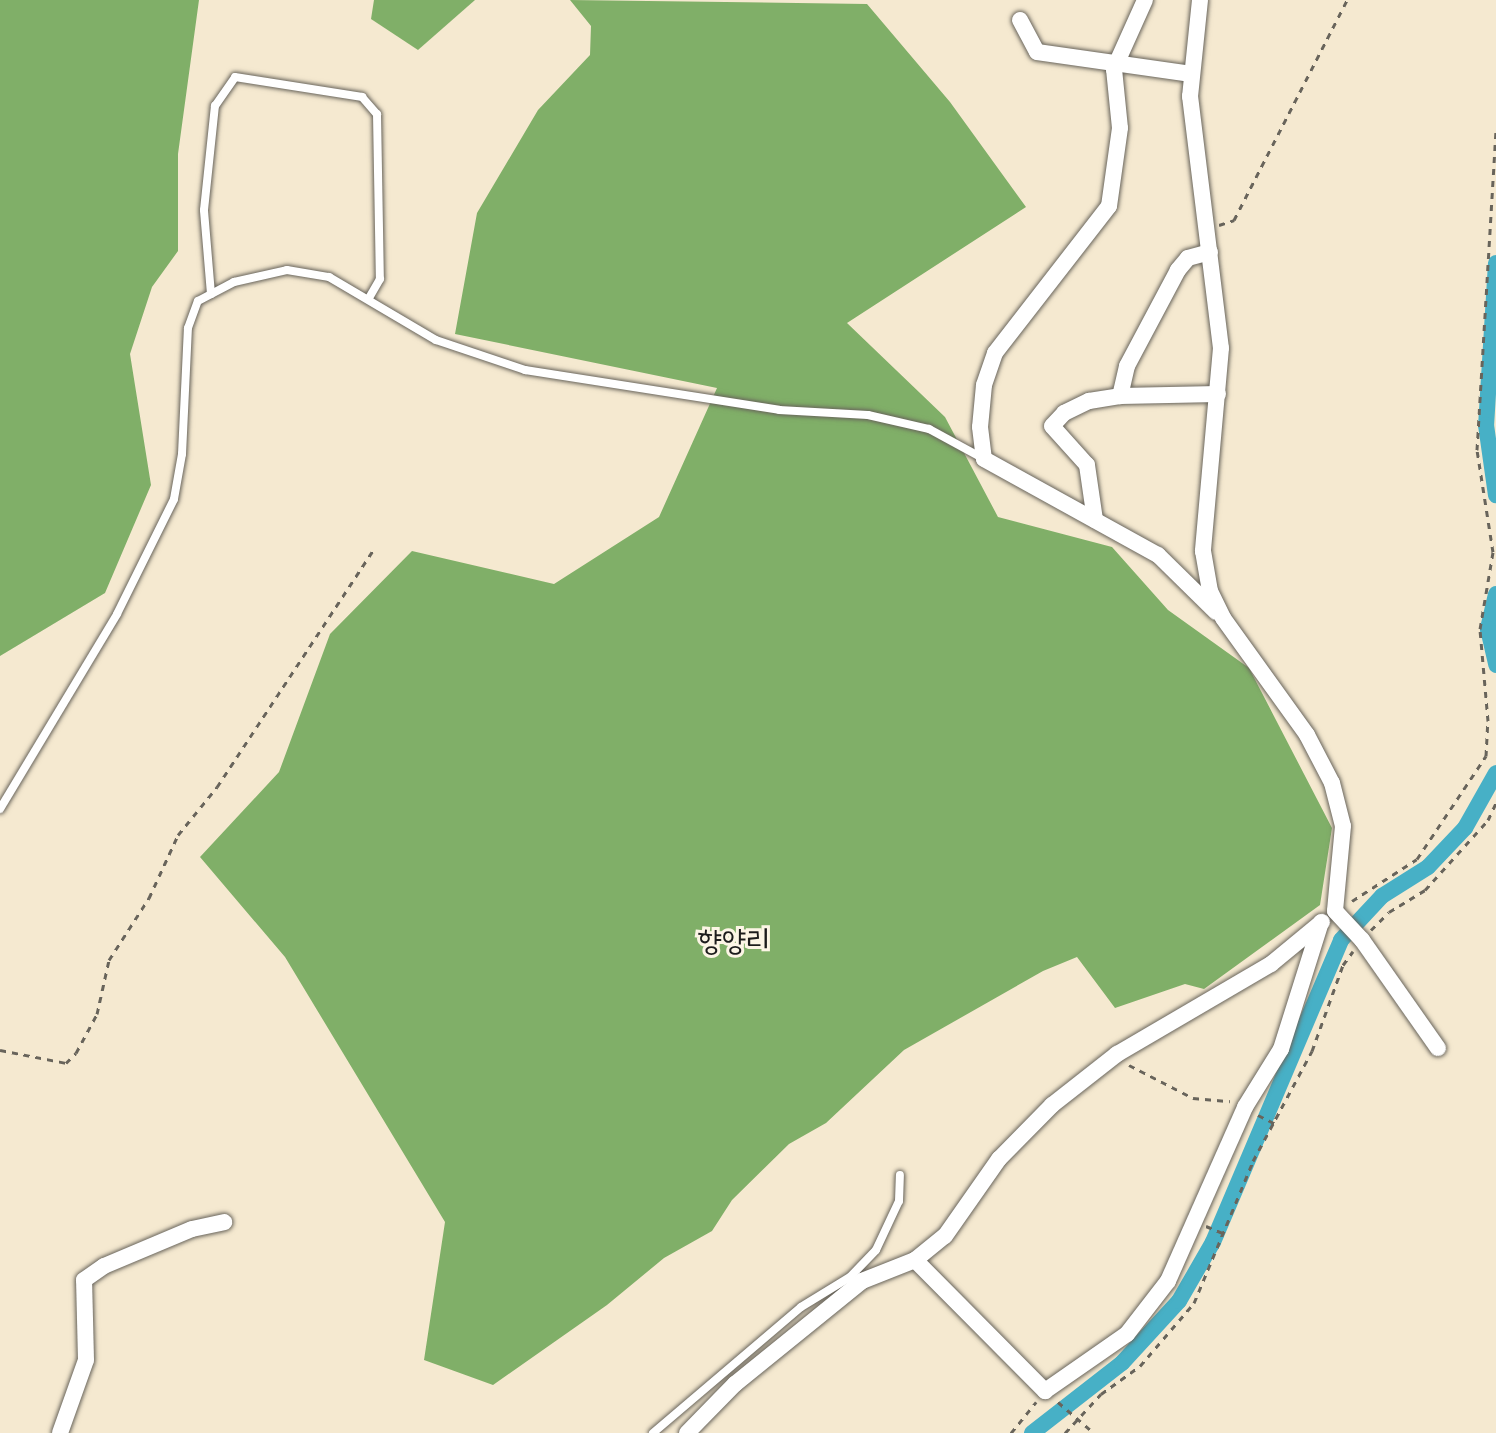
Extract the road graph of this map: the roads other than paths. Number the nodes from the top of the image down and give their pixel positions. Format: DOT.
graph roads {
  1 [pos="1145,0"];
  2 [pos="1200,0"];
  3 [pos="1020,20"];
  4 [pos="1117,62"];
  5 [pos="1191,74"];
  6 [pos="1210,252"];
  7 [pos="211,294"];
  8 [pos="369,298"];
  9 [pos="1218,394"];
  10 [pos="1120,396"];
  11 [pos="984,459"];
  12 [pos="1095,520"];
  13 [pos="1223,618"];
  14 [pos="0,809"];
  15 [pos="1331,915"];
  16 [pos="1438,1048"];
  17 [pos="900,1175"];
  18 [pos="224,1222"];
  19 [pos="915,1260"];
  20 [pos="60,1433"];
  21 [pos="653,1433"];
  22 [pos="687,1433"];
  1 -- 4 [label="street"];
  2 -- 5 [label="street"];
  3 -- 4 [label="street"];
  4 -- 5 [label="street"];
  4 -- 11 [label="street"];
  5 -- 6 [label="street"];
  6 -- 9 [label="street"];
  6 -- 10 [label="street"];
  7 -- 8 [label="lane"];
  7 -- 8 [label="lane"];
  7 -- 14 [label="lane"];
  8 -- 11 [label="lane"];
  9 -- 10 [label="street"];
  9 -- 13 [label="street"];
  10 -- 12 [label="street"];
  11 -- 12 [label="street"];
  12 -- 13 [label="street"];
  13 -- 15 [label="street"];
  15 -- 16 [label="street"];
  15 -- 19 [label="street"];
  15 -- 19 [label="street"];
  17 -- 21 [label="lane"];
  18 -- 20 [label="street"];
  19 -- 22 [label="street"];
}
